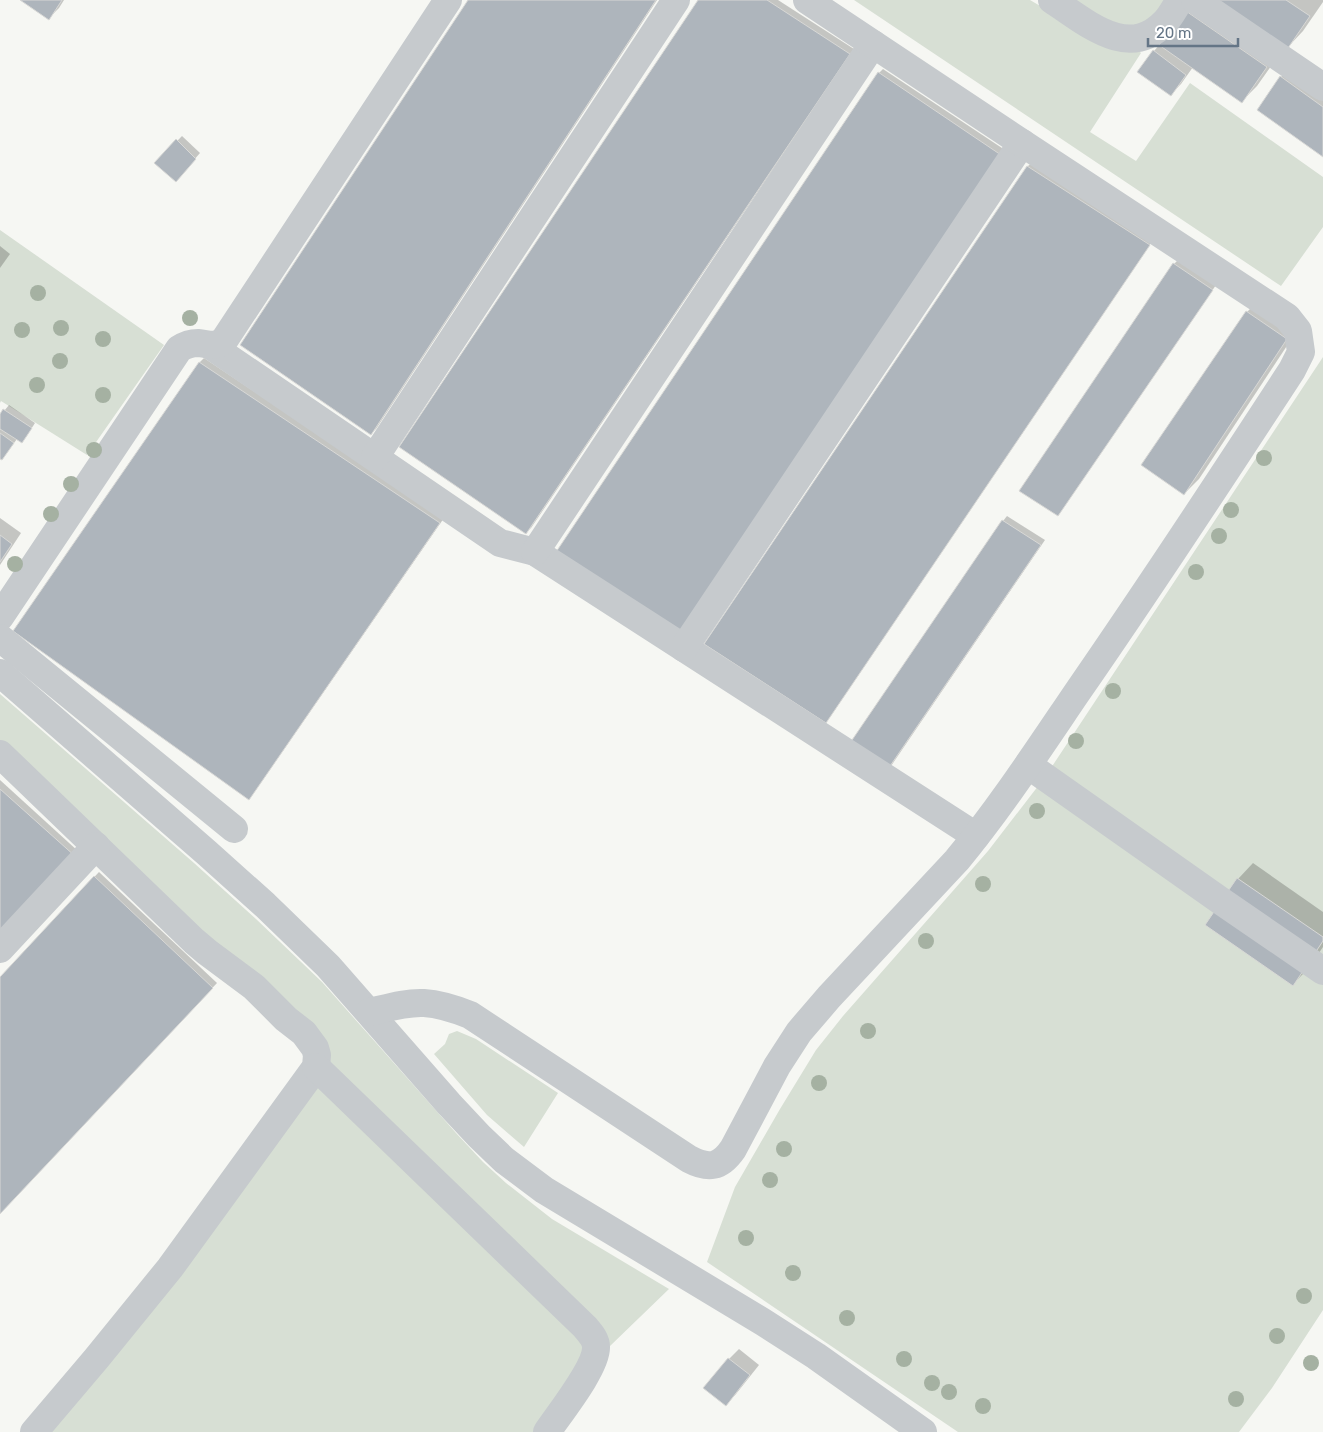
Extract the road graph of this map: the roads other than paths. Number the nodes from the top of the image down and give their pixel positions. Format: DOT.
graph roads {
  1 [pos="448,0"];
  2 [pos="676,0"];
  3 [pos="807,0"];
  4 [pos="1052,0"];
  5 [pos="1180,0"];
  6 [pos="1195,0"];
  7 [pos="873,44"];
  8 [pos="1323,88"];
  9 [pos="1022,143"];
  10 [pos="211,346"];
  11 [pos="375,457"];
  12 [pos="534,552"];
  13 [pos="0,616"];
  14 [pos="0,638"];
  15 [pos="684,648"];
  16 [pos="0,673"];
  17 [pos="0,754"];
  18 [pos="1028,764"];
  19 [pos="234,829"];
  20 [pos="976,836"];
  21 [pos="96,846"];
  22 [pos="0,949"];
  23 [pos="1323,971"];
  24 [pos="370,1012"];
  25 [pos="316,1067"];
  26 [pos="34,1432"];
  27 [pos="548,1432"];
  28 [pos="923,1432"];
  1 -- 10 [label="street"];
  2 -- 11 [label="street"];
  3 -- 7 [label="street"];
  4 -- 5 [label="street"];
  6 -- 8 [label="street"];
  7 -- 9 [label="street"];
  7 -- 12 [label="street"];
  9 -- 15 [label="street"];
  9 -- 18 [label="street"];
  10 -- 11 [label="street"];
  10 -- 13 [label="street"];
  11 -- 12 [label="street"];
  12 -- 15 [label="street"];
  14 -- 19 [label="street"];
  15 -- 20 [label="street"];
  16 -- 24 [label="street"];
  17 -- 21 [label="street"];
  18 -- 20 [label="street"];
  18 -- 23 [label="street"];
  20 -- 24 [label="street"];
  21 -- 22 [label="street"];
  21 -- 25 [label="street"];
  24 -- 28 [label="street"];
  25 -- 26 [label="street"];
  25 -- 27 [label="street"];
}
